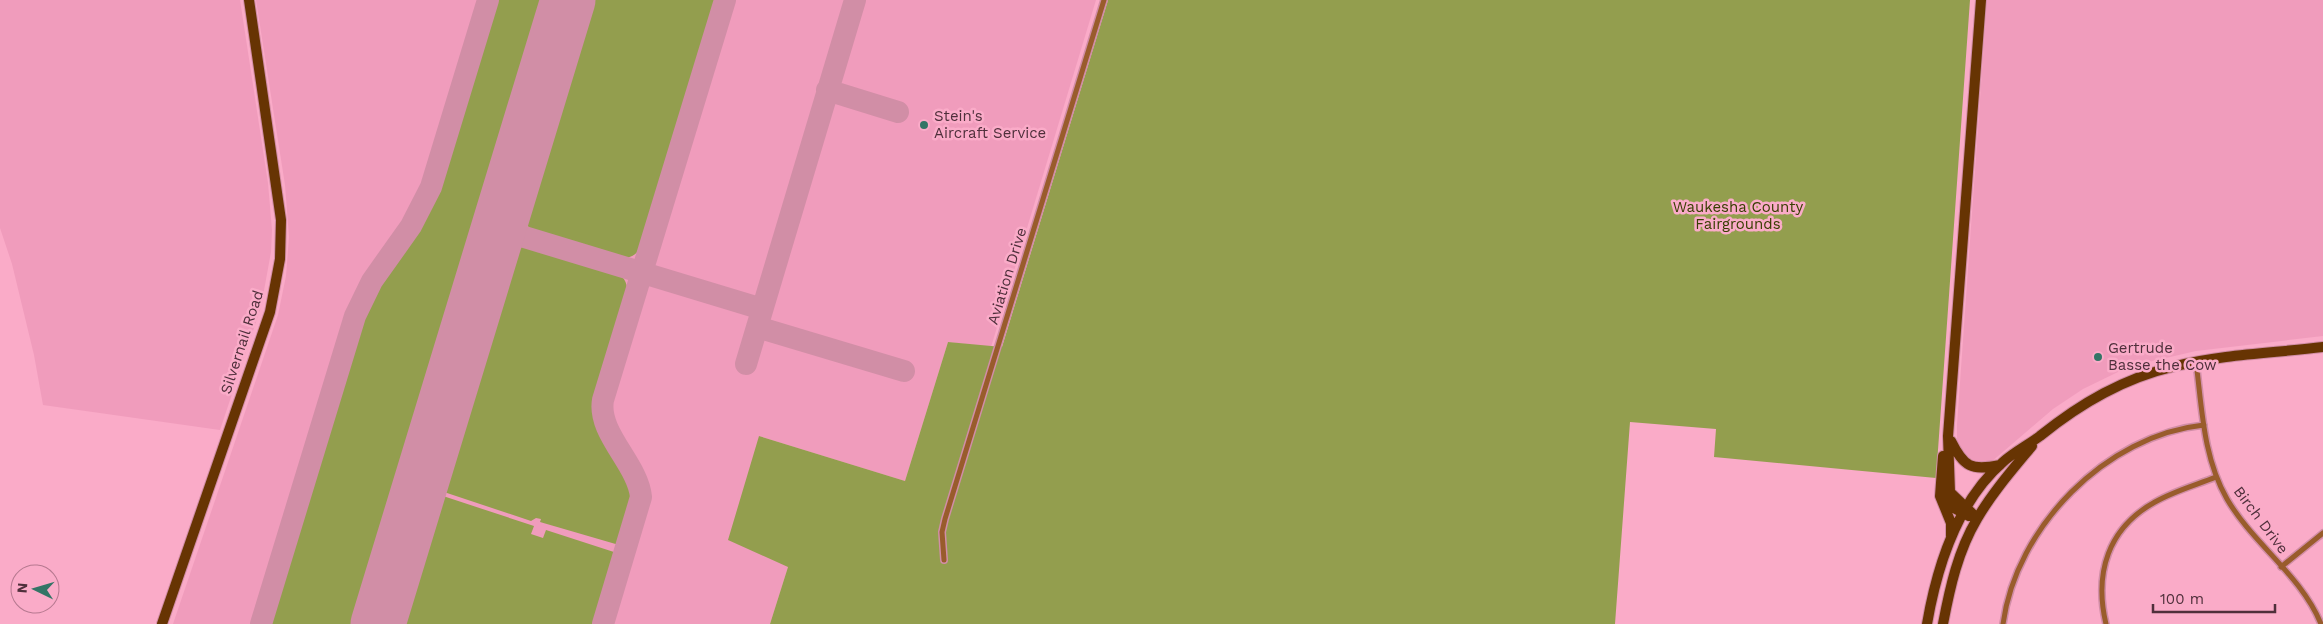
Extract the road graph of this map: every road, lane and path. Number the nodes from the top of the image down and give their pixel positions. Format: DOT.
graph roads {
  1 [pos="249,0"];
  2 [pos="1104,0"];
  3 [pos="1981,0"];
  4 [pos="2323,347"];
  5 [pos="2196,362"];
  6 [pos="2204,425"];
  7 [pos="1948,436"];
  8 [pos="2039,437"];
  9 [pos="2000,465"];
  10 [pos="2216,476"];
  11 [pos="1941,487"];
  12 [pos="1965,511"];
  13 [pos="1977,518"];
  14 [pos="2323,533"];
  15 [pos="1950,540"];
  16 [pos="944,560"];
  17 [pos="2281,567"];
  18 [pos="162,624"];
  19 [pos="1927,624"];
  20 [pos="1944,624"];
  21 [pos="2003,624"];
  22 [pos="2106,624"];
  23 [pos="2321,624"];
  1 -- 18 [label="street, Silvernail Road"];
  2 -- 16 [label="street, Aviation Drive"];
  3 -- 7 [label="street"];
  4 -- 5 [label="street"];
  5 -- 6 [label="street, Birch Drive"];
  5 -- 8 [label="street"];
  6 -- 10 [label="street, Birch Drive"];
  6 -- 21 [label="street"];
  7 -- 9 [label="street"];
  7 -- 11 [label="street"];
  7 -- 12 [label="street"];
  8 -- 9 [label="street"];
  8 -- 13 [label="street"];
  9 -- 12 [label="street"];
  10 -- 17 [label="street, Birch Drive"];
  10 -- 22 [label="street"];
  11 -- 12 [label="street"];
  11 -- 15 [label="street"];
  12 -- 13 [label="street"];
  12 -- 15 [label="street"];
  13 -- 20 [label="street"];
  14 -- 17 [label="street"];
  15 -- 19 [label="street"];
  17 -- 23 [label="street, Birch Drive"];
}
